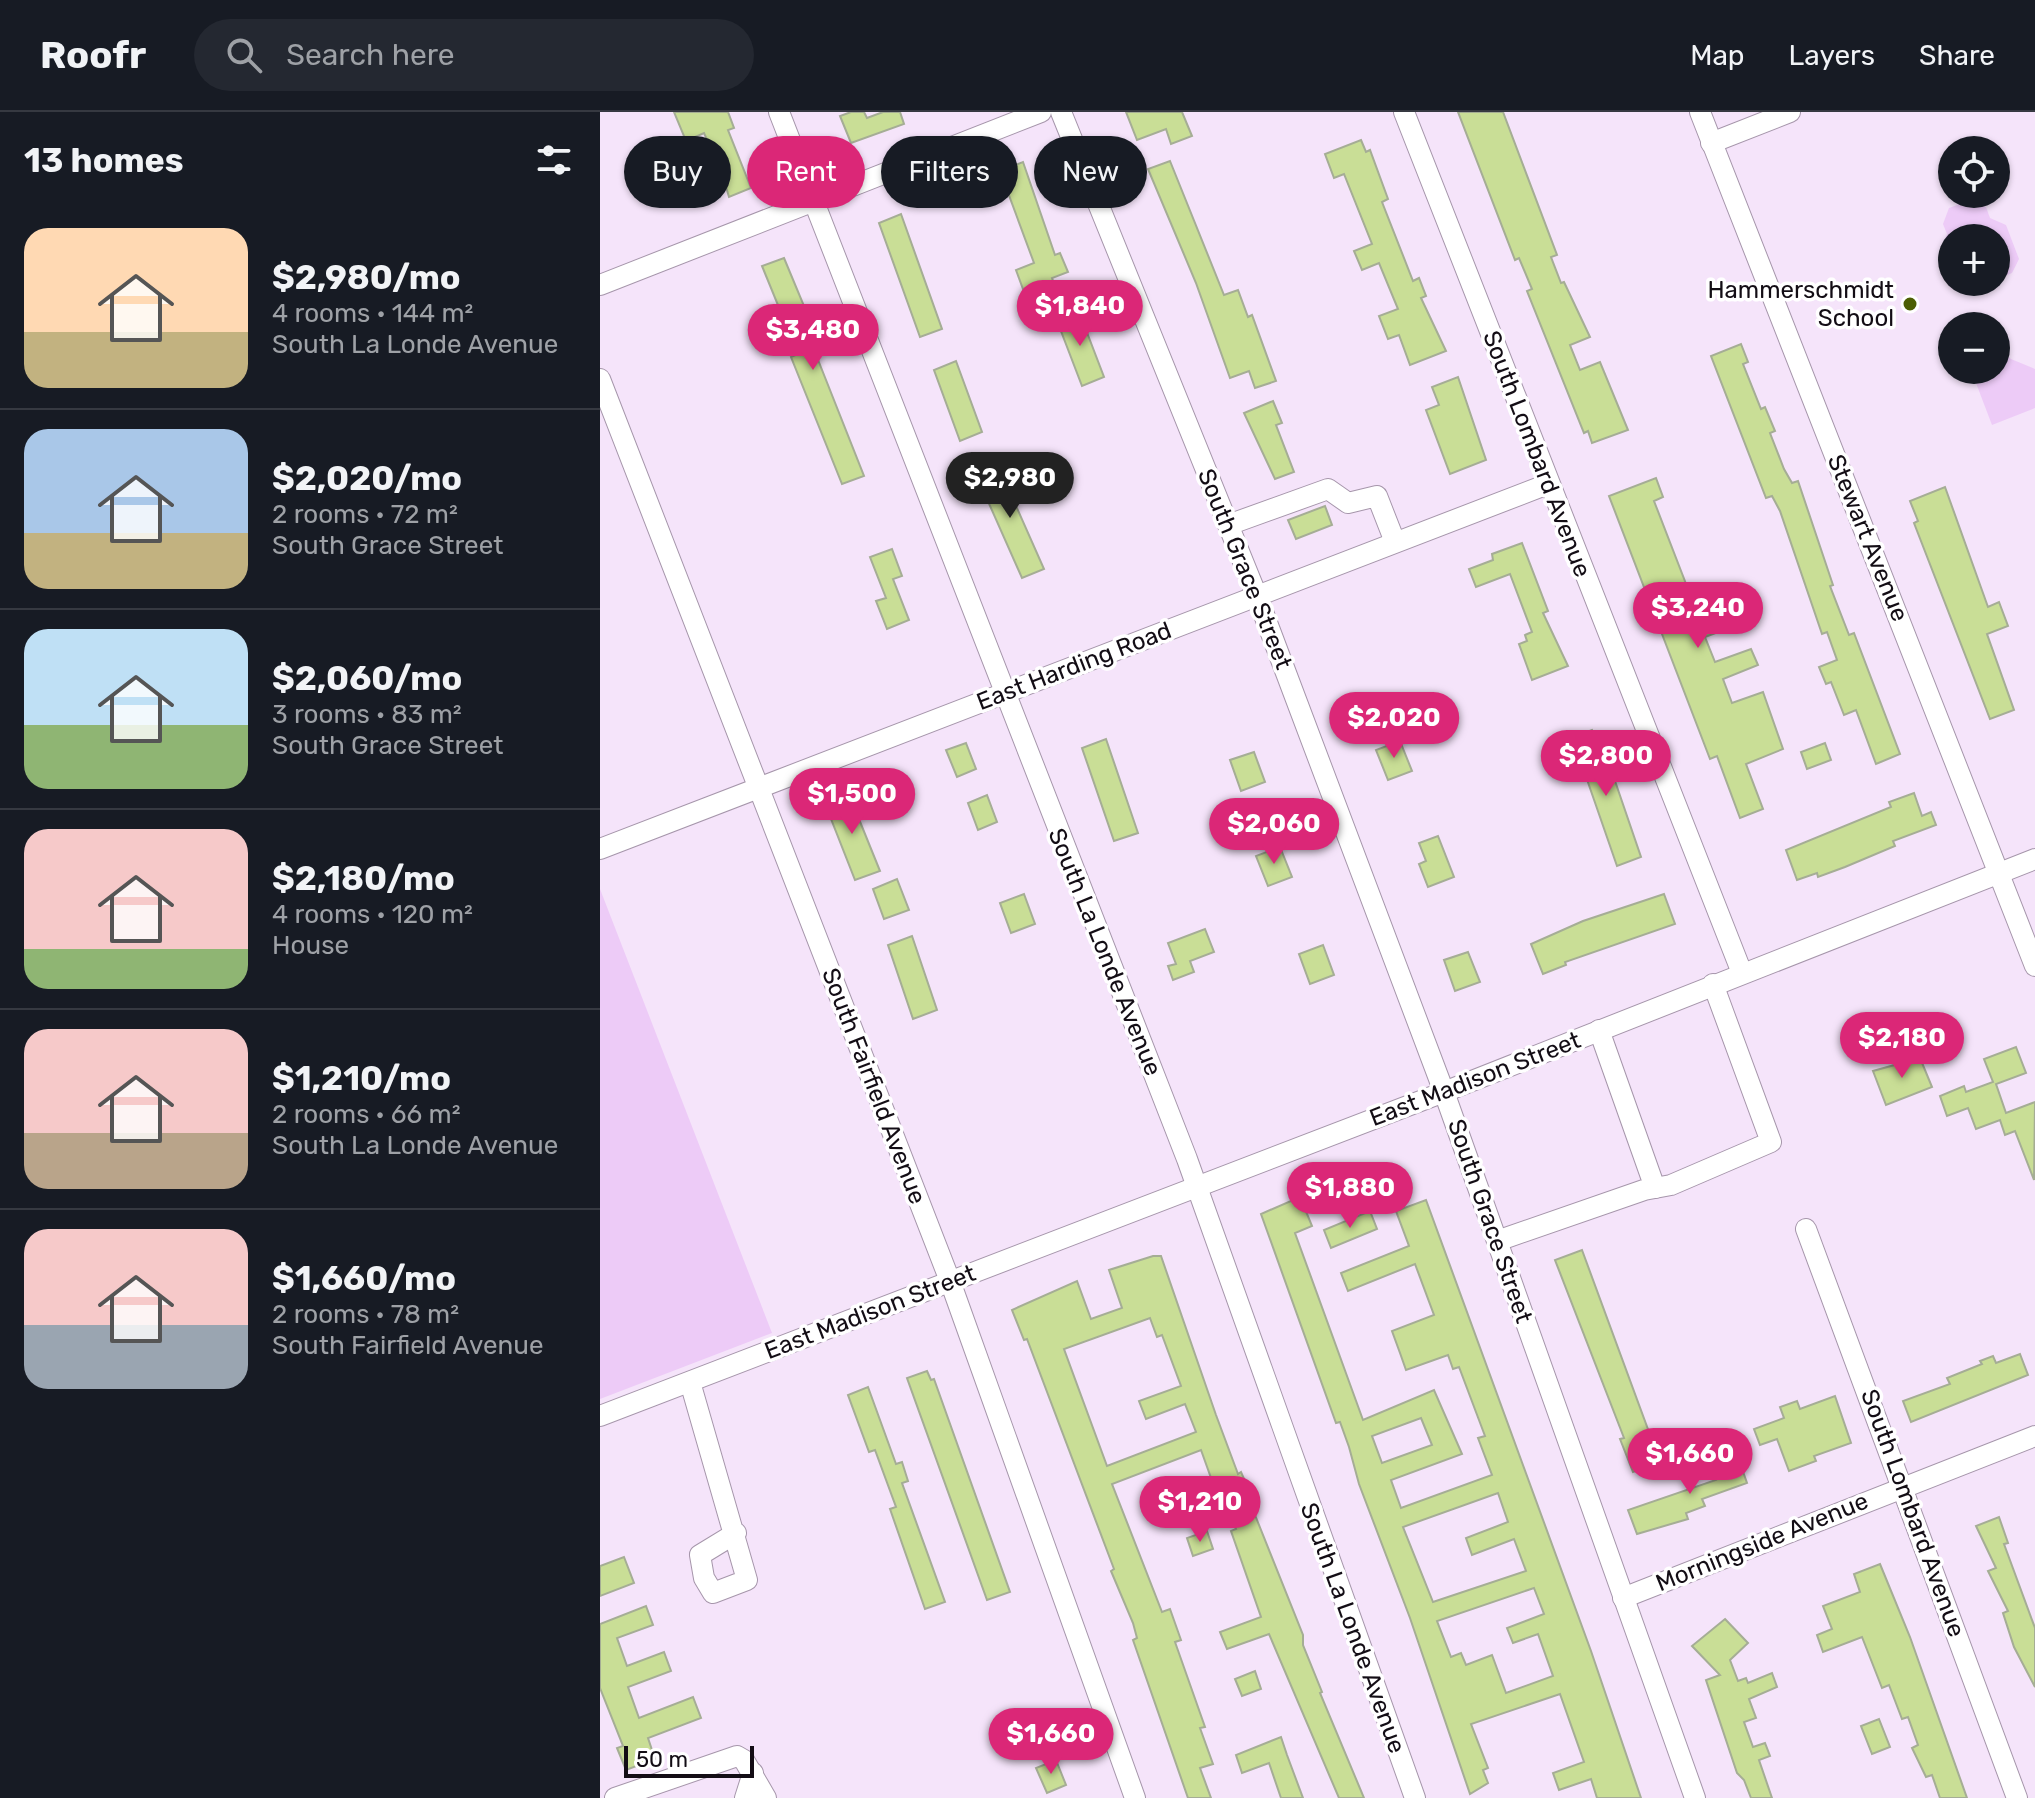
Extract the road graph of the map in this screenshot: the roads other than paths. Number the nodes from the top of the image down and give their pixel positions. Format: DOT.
graph roads {
  1 [pos="779,112"];
  2 [pos="1041,112"];
  3 [pos="1061,112"];
  4 [pos="1404,112"];
  5 [pos="1700,112"];
  6 [pos="1790,112"];
  7 [pos="788,136"];
  8 [pos="1711,143"];
  9 [pos="865,181"];
  10 [pos="795,208"];
  11 [pos="816,208"];
  12 [pos="600,285"];
  13 [pos="600,379"];
  14 [pos="1548,484"];
  15 [pos="1228,525"];
  16 [pos="1395,542"];
  17 [pos="1257,596"];
  18 [pos="1003,693"];
  19 [pos="758,788"];
  20 [pos="600,849"];
  21 [pos="2035,859"];
  22 [pos="2001,873"];
  23 [pos="2035,966"];
  24 [pos="1742,973"];
  25 [pos="1713,984"];
  26 [pos="1599,1030"];
  27 [pos="1444,1092"];
  28 [pos="1195,1186"];
  29 [pos="1655,1188"];
  30 [pos="1806,1229"];
  31 [pos="1497,1241"];
  32 [pos="950,1281"];
  33 [pos="690,1382"];
  34 [pos="600,1416"];
  35 [pos="2035,1436"];
  36 [pos="1904,1486"];
  37 [pos="736,1533"];
  38 [pos="1623,1598"];
  39 [pos="753,1773"];
  40 [pos="615,1798"];
  41 [pos="745,1798"];
  42 [pos="766,1798"];
  43 [pos="1135,1798"];
  44 [pos="1415,1798"];
  45 [pos="1695,1798"];
  46 [pos="2017,1798"];
  1 -- 7 [label="street, South La Londe Avenue"];
  2 -- 9 [label="street"];
  3 -- 15 [label="street, South Grace Street"];
  4 -- 14 [label="street, South Lombard Avenue"];
  5 -- 8 [label="street, Stewart Avenue"];
  6 -- 8 [label="street"];
  8 -- 22 [label="street, Stewart Avenue"];
  10 -- 12 [label="street"];
  11 -- 18 [label="street, South La Londe Avenue"];
  13 -- 19 [label="street, South Fairfield Avenue"];
  14 -- 16 [label="street, East Harding Road"];
  14 -- 24 [label="street, South Lombard Avenue"];
  15 -- 16 [label="street"];
  15 -- 17 [label="street, South Grace Street"];
  16 -- 17 [label="street, East Harding Road"];
  17 -- 18 [label="street, East Harding Road"];
  17 -- 27 [label="street, South Grace Street"];
  18 -- 19 [label="street, East Harding Road"];
  18 -- 28 [label="street, South La Londe Avenue"];
  19 -- 20 [label="street, East Harding Road"];
  19 -- 32 [label="street, South Fairfield Avenue"];
  21 -- 22 [label="street, East Madison Street"];
  22 -- 23 [label="street, Stewart Avenue"];
  22 -- 24 [label="street, East Madison Street"];
  24 -- 25 [label="street, East Madison Street"];
  25 -- 26 [label="street, East Madison Street"];
  25 -- 29 [label="street"];
  26 -- 27 [label="street, East Madison Street"];
  26 -- 29 [label="street"];
  27 -- 28 [label="street, East Madison Street"];
  27 -- 31 [label="street, South Grace Street"];
  28 -- 32 [label="street, East Madison Street"];
  28 -- 44 [label="street, South La Londe Avenue"];
  29 -- 31 [label="street"];
  30 -- 36 [label="street, South Lombard Avenue"];
  31 -- 38 [label="street, South Grace Street"];
  32 -- 33 [label="street, East Madison Street"];
  32 -- 43 [label="street, South Fairfield Avenue"];
  33 -- 34 [label="street, East Madison Street"];
  33 -- 37 [label="street"];
  35 -- 36 [label="street, Morningside Avenue"];
  36 -- 38 [label="street, Morningside Avenue"];
  36 -- 46 [label="street, South Lombard Avenue"];
  38 -- 45 [label="street, South Grace Street"];
  39 -- 40 [label="street"];
  39 -- 41 [label="street"];
  39 -- 42 [label="street"];
}
